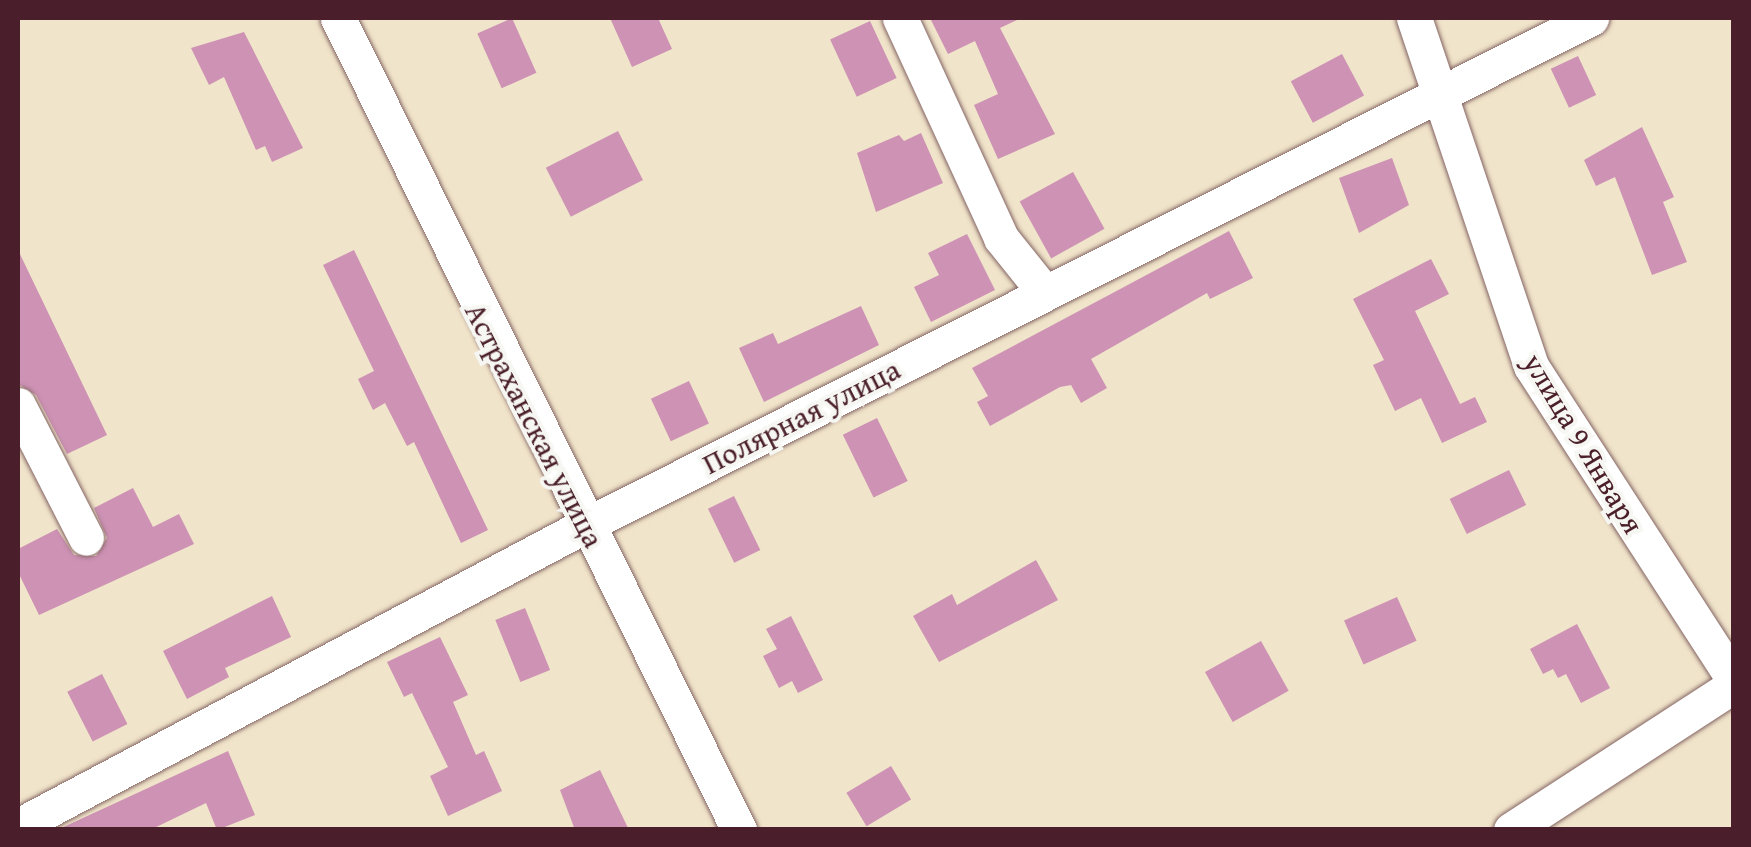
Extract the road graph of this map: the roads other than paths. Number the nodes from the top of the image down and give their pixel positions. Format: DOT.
graph roads {
  1 [pos="338,18"];
  2 [pos="900,18"];
  3 [pos="1414,18"];
  4 [pos="1591,18"];
  5 [pos="1442,91"];
  6 [pos="1045,292"];
  7 [pos="18,405"];
  8 [pos="586,525"];
  9 [pos="86,538"];
  10 [pos="1734,682"];
  11 [pos="18,826"];
  12 [pos="738,830"];
  13 [pos="1511,830"];
  1 -- 8 [label="street, Астраханская улица"];
  2 -- 6 [label="street"];
  3 -- 5 [label="street, улица 9 Января"];
  4 -- 5 [label="street, Полярная улица"];
  5 -- 6 [label="street, Полярная улица"];
  5 -- 10 [label="street, улица 9 Января"];
  6 -- 8 [label="street, Полярная улица"];
  7 -- 9 [label="street"];
  8 -- 11 [label="street, Полярная улица"];
  8 -- 12 [label="street, Астраханская улица"];
  10 -- 13 [label="street"];
}
